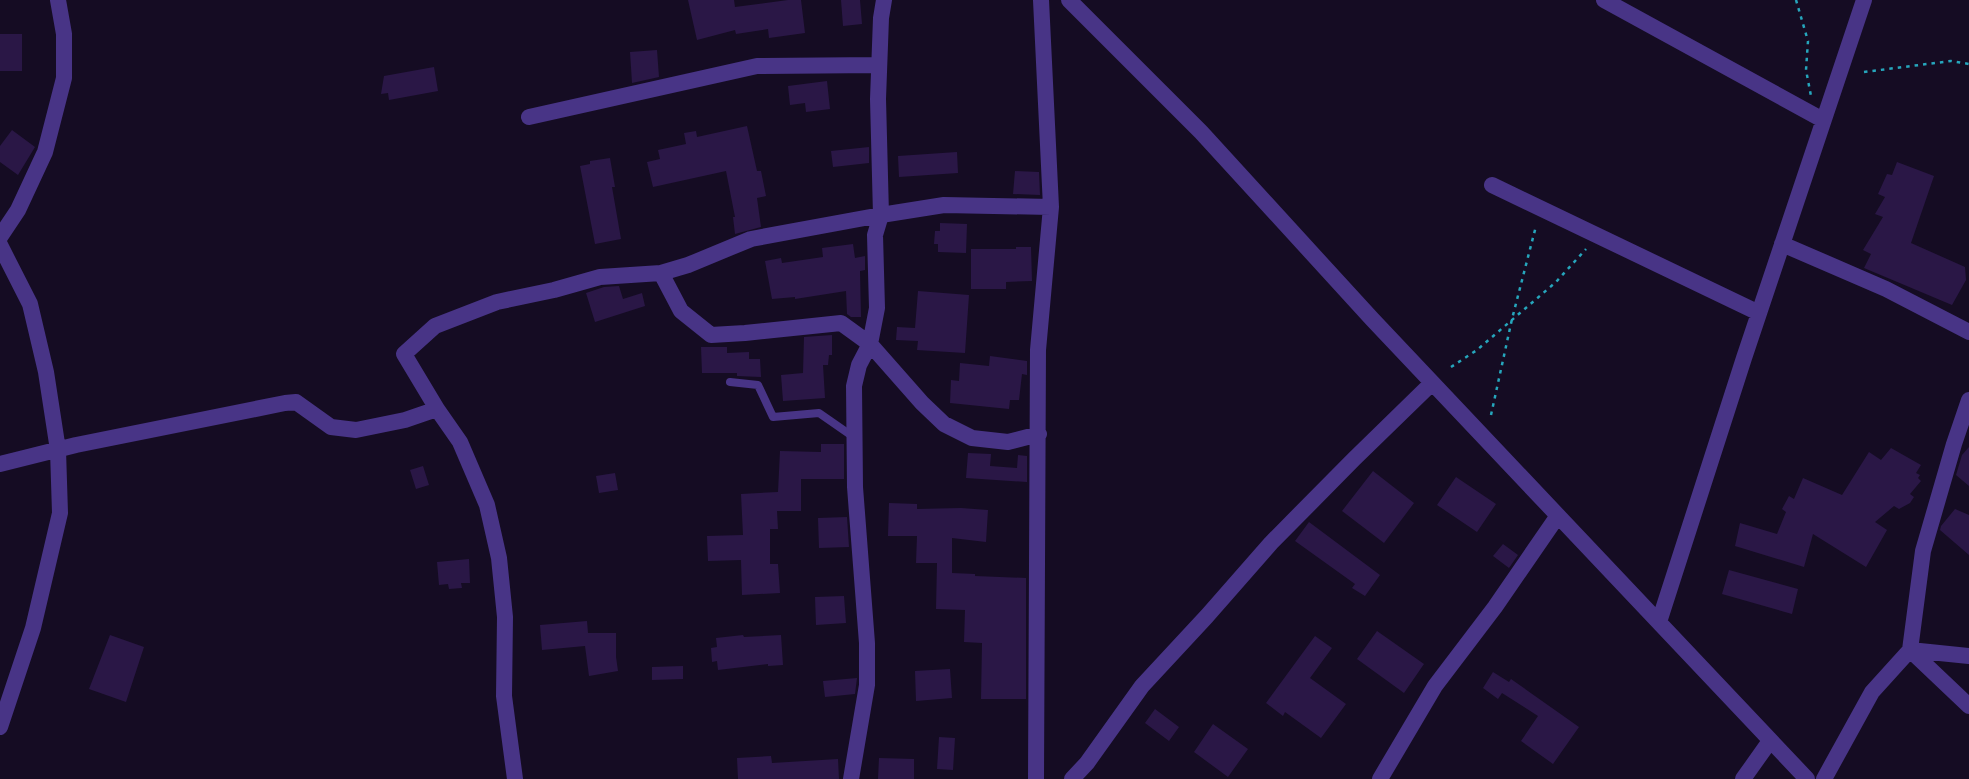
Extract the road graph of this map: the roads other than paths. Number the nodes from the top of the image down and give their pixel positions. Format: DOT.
graph roads {
  1 [pos="58,0"];
  2 [pos="884,0"];
  3 [pos="1041,0"];
  4 [pos="1069,0"];
  5 [pos="1604,0"];
  6 [pos="1864,0"];
  7 [pos="879,65"];
  8 [pos="528,117"];
  9 [pos="1823,120"];
  10 [pos="1492,185"];
  11 [pos="1051,207"];
  12 [pos="881,215"];
  13 [pos="0,237"];
  14 [pos="1782,244"];
  15 [pos="0,245"];
  16 [pos="661,273"];
  17 [pos="1759,313"];
  18 [pos="1969,332"];
  19 [pos="870,344"];
  20 [pos="730,382"];
  21 [pos="1432,383"];
  22 [pos="1969,400"];
  23 [pos="437,409"];
  24 [pos="1039,434"];
  25 [pos="855,438"];
  26 [pos="58,450"];
  27 [pos="0,464"];
  28 [pos="1558,517"];
  29 [pos="1659,622"];
  30 [pos="1910,650"];
  31 [pos="1969,656"];
  32 [pos="1969,706"];
  33 [pos="0,727"];
  34 [pos="1770,741"];
  35 [pos="515,779"];
  36 [pos="851,779"];
  37 [pos="1036,779"];
  38 [pos="1072,779"];
  39 [pos="1380,779"];
  40 [pos="1743,779"];
  41 [pos="1807,779"];
  42 [pos="1824,779"];
  1 -- 13 [label="street"];
  2 -- 7 [label="street"];
  3 -- 11 [label="street"];
  4 -- 21 [label="street"];
  5 -- 9 [label="street"];
  6 -- 9 [label="street"];
  7 -- 8 [label="street"];
  7 -- 12 [label="street"];
  9 -- 14 [label="street"];
  10 -- 17 [label="street"];
  11 -- 12 [label="street"];
  11 -- 24 [label="street"];
  12 -- 16 [label="street"];
  12 -- 19 [label="street"];
  14 -- 17 [label="street"];
  14 -- 18 [label="street"];
  15 -- 26 [label="street"];
  16 -- 19 [label="street"];
  16 -- 23 [label="street"];
  17 -- 29 [label="street"];
  19 -- 24 [label="street"];
  19 -- 25 [label="street"];
  20 -- 25 [label="lane"];
  21 -- 28 [label="street"];
  21 -- 38 [label="street"];
  22 -- 30 [label="street"];
  23 -- 26 [label="street"];
  23 -- 35 [label="street"];
  24 -- 37 [label="street"];
  25 -- 36 [label="street"];
  26 -- 27 [label="street"];
  26 -- 33 [label="street"];
  28 -- 29 [label="street"];
  28 -- 39 [label="street"];
  29 -- 34 [label="street"];
  30 -- 31 [label="street"];
  30 -- 32 [label="street"];
  30 -- 42 [label="street"];
  34 -- 40 [label="street"];
  34 -- 41 [label="street"];
}
